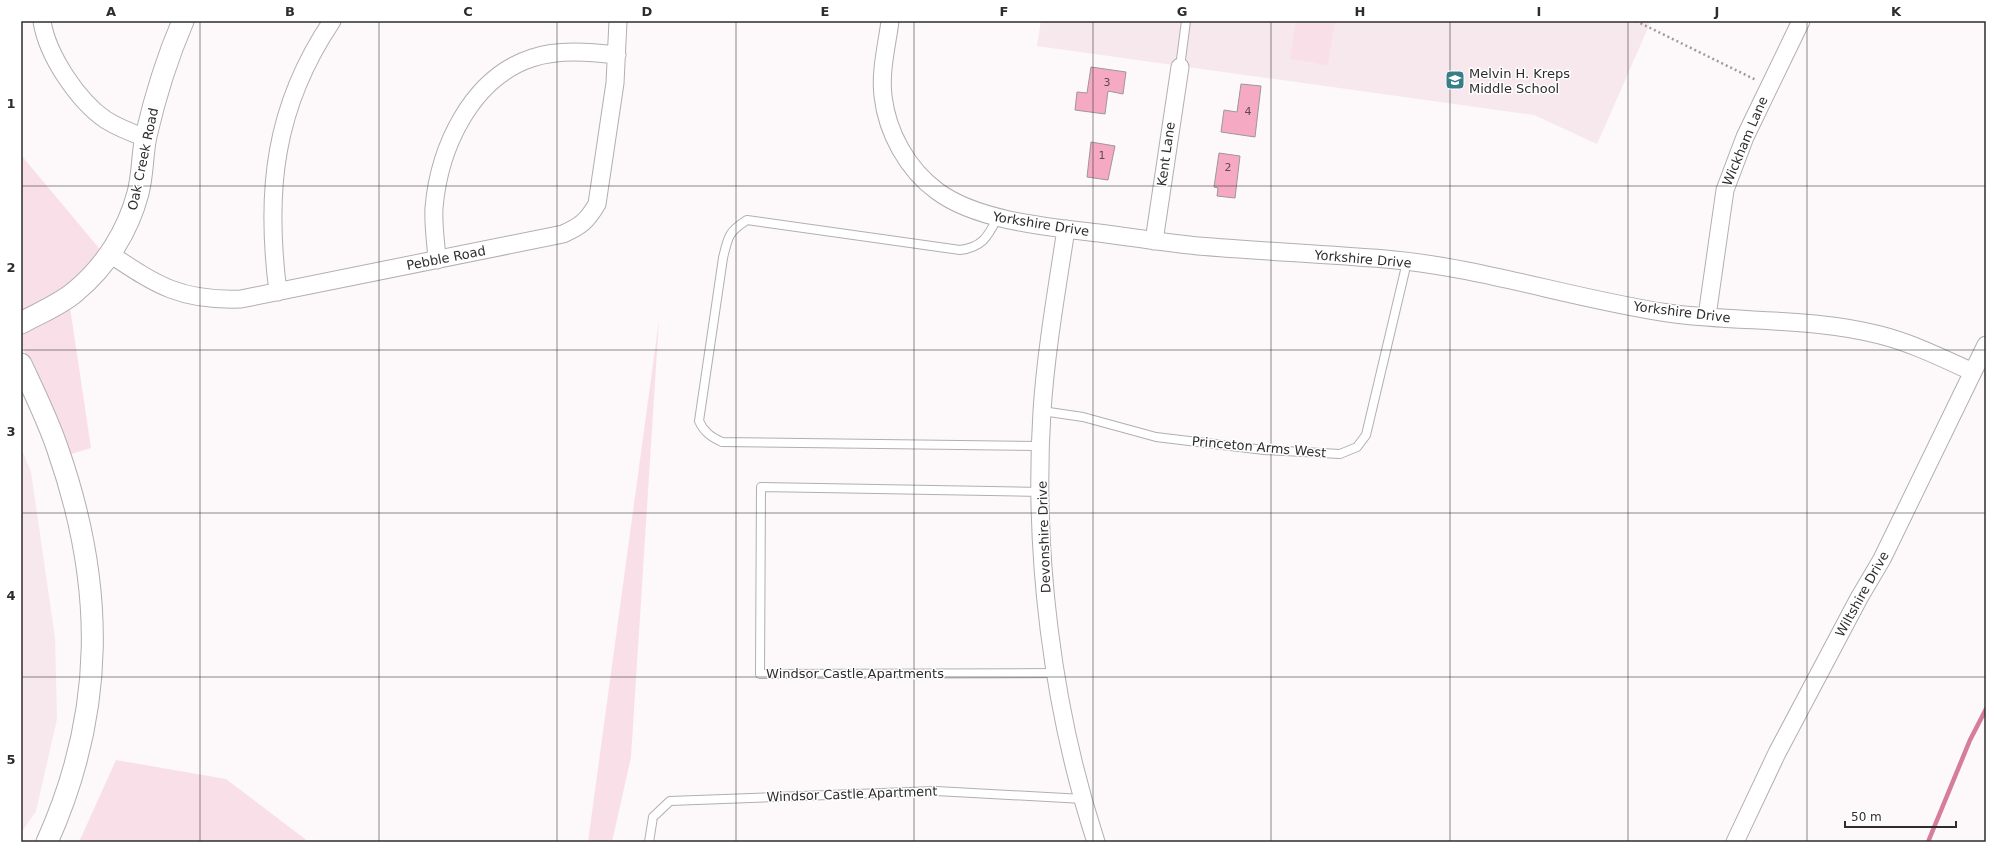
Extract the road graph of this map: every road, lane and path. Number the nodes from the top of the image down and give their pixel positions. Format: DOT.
graph roads {
  1 [pos="42,21"];
  2 [pos="183,21"];
  3 [pos="332,21"];
  4 [pos="618,21"];
  5 [pos="890,21"];
  6 [pos="1186,21"];
  7 [pos="1636,21"];
  8 [pos="1800,21"];
  9 [pos="617,55"];
  10 [pos="1180,67"];
  11 [pos="1769,86"];
  12 [pos="146,138"];
  13 [pos="998,217"];
  14 [pos="1066,229"];
  15 [pos="1154,241"];
  16 [pos="110,254"];
  17 [pos="437,260"];
  18 [pos="1407,262"];
  19 [pos="278,292"];
  20 [pos="1707,316"];
  21 [pos="21,323"];
  22 [pos="1986,345"];
  23 [pos="21,364"];
  24 [pos="1973,372"];
  25 [pos="1042,412"];
  26 [pos="1041,446"];
  27 [pos="1041,492"];
  28 [pos="1056,673"];
  29 [pos="1083,799"];
  30 [pos="47,842"];
  31 [pos="649,842"];
  32 [pos="1096,842"];
  33 [pos="1735,842"];
  1 -- 12 [label="street"];
  2 -- 12 [label="street, Oak Creek Road"];
  3 -- 19 [label="street"];
  4 -- 9 [label="street, Pebble Road"];
  5 -- 13 [label="street, Yorkshire Drive"];
  6 -- 10 [label="lane"];
  7 -- 11 [label="path"];
  8 -- 11 [label="street, Wickham Lane"];
  9 -- 17 [label="street, Pebble Road"];
  9 -- 17 [label="street"];
  10 -- 15 [label="street, Kent Lane"];
  11 -- 20 [label="street, Wickham Lane"];
  12 -- 16 [label="street, Oak Creek Road"];
  13 -- 14 [label="street, Yorkshire Drive"];
  13 -- 26 [label="lane"];
  14 -- 15 [label="street, Yorkshire Drive"];
  14 -- 25 [label="street, Devonshire Drive"];
  15 -- 18 [label="street, Yorkshire Drive"];
  16 -- 19 [label="street, Pebble Road"];
  16 -- 21 [label="street, Oak Creek Road"];
  17 -- 19 [label="street, Pebble Road"];
  18 -- 20 [label="street, Yorkshire Drive"];
  18 -- 25 [label="lane, Princeton Arms West"];
  20 -- 24 [label="street, Yorkshire Drive"];
  22 -- 24 [label="street, Wiltshire Drive"];
  23 -- 30 [label="street"];
  24 -- 33 [label="street, Wiltshire Drive"];
  25 -- 26 [label="street, Devonshire Drive"];
  26 -- 27 [label="street, Devonshire Drive"];
  27 -- 28 [label="street, Devonshire Drive"];
  27 -- 28 [label="lane, Windsor Castle Apartments"];
  28 -- 29 [label="street, Devonshire Drive"];
  29 -- 31 [label="lane, Windsor Castle Apartment"];
  29 -- 32 [label="street, Devonshire Drive"];
}
